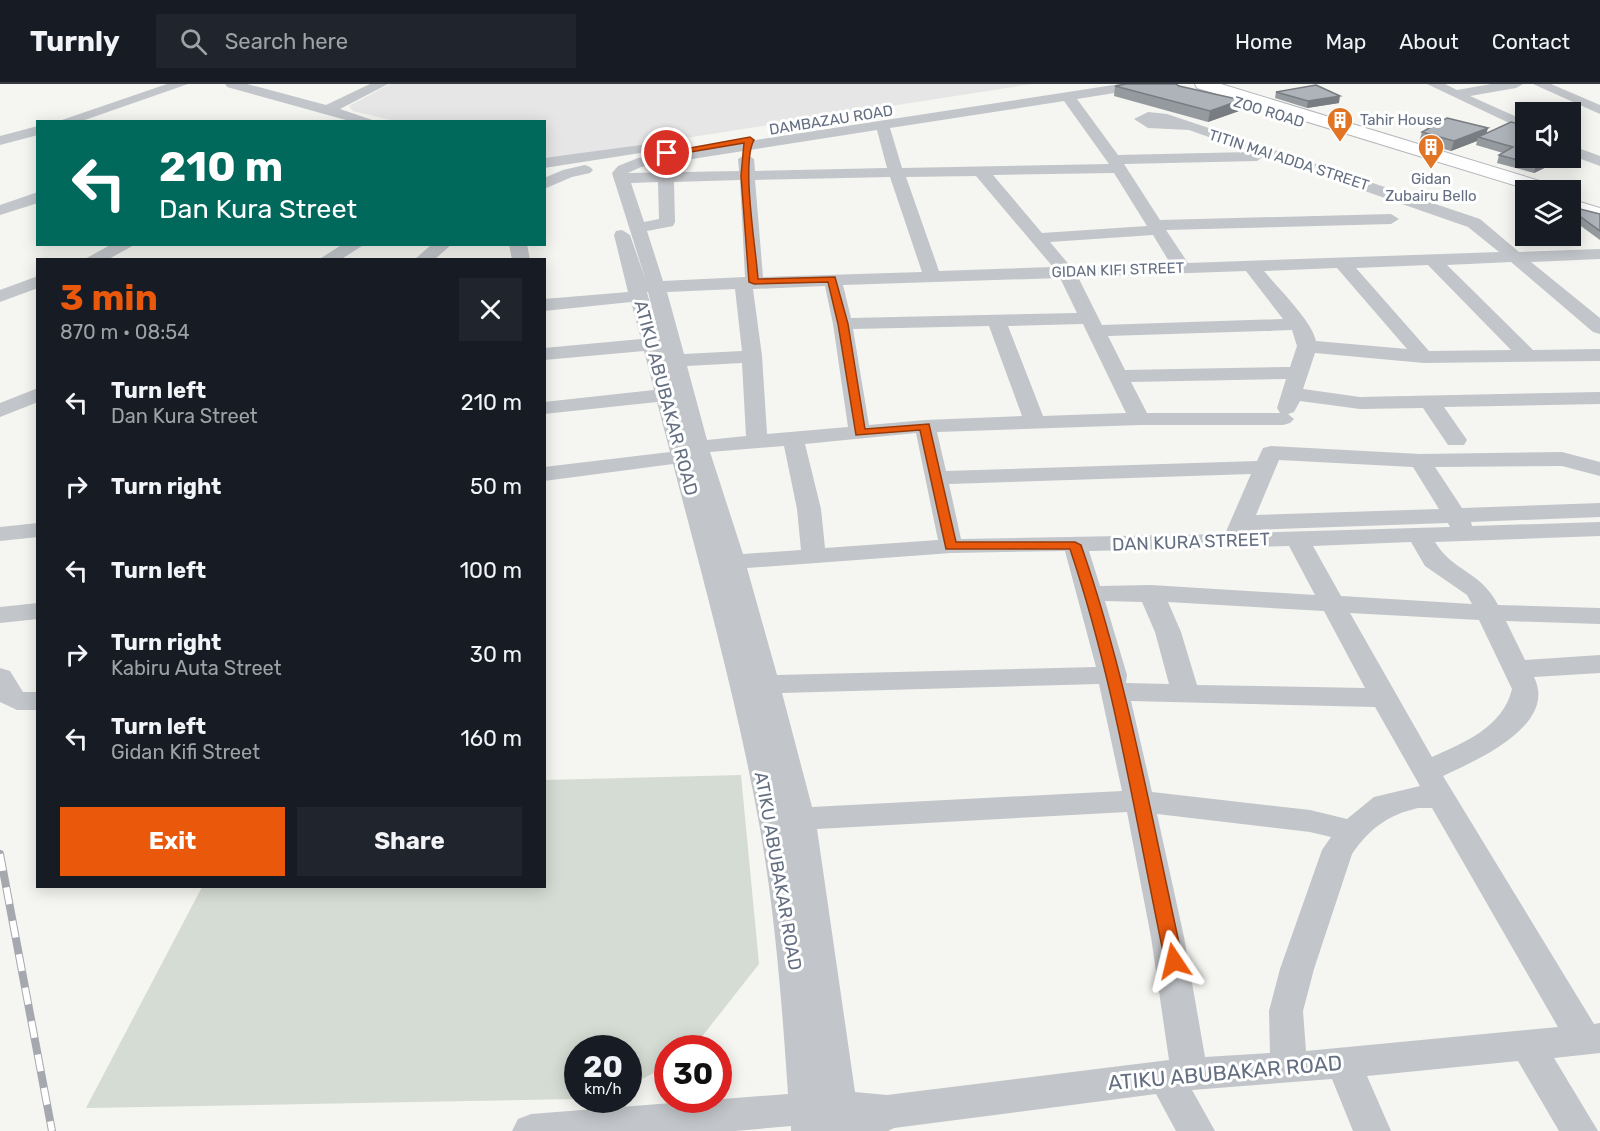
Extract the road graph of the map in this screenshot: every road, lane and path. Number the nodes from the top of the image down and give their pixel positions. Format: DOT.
graph roads {
  1 [pos="181,84"];
  2 [pos="232,84"];
  3 [pos="350,84"];
  4 [pos="1046,84"];
  5 [pos="1110,84"];
  6 [pos="1146,84"];
  7 [pos="1185,84"];
  8 [pos="1203,84"];
  9 [pos="1434,84"];
  10 [pos="1516,84"];
  11 [pos="1540,84"];
  12 [pos="374,87"];
  13 [pos="1455,94"];
  14 [pos="1068,96"];
  15 [pos="982,100"];
  16 [pos="328,110"];
  17 [pos="1600,110"];
  18 [pos="69,120"];
  19 [pos="364,120"];
  20 [pos="1515,122"];
  21 [pos="882,124"];
  22 [pos="1188,126"];
  23 [pos="36,130"];
  24 [pos="752,139"];
  25 [pos="0,141"];
  26 [pos="1581,152"];
  27 [pos="1600,152"];
  28 [pos="1581,154"];
  29 [pos="1275,155"];
  30 [pos="1600,161"];
  31 [pos="546,163"];
  32 [pos="1116,164"];
  33 [pos="980,170"];
  34 [pos="896,172"];
  35 [pos="615,173"];
  36 [pos="745,176"];
  37 [pos="666,177"];
  38 [pos="1516,180"];
  39 [pos="546,183"];
  40 [pos="1515,188"];
  41 [pos="36,198"];
  42 [pos="1581,200"];
  43 [pos="1600,206"];
  44 [pos="1581,208"];
  45 [pos="0,210"];
  46 [pos="1600,214"];
  47 [pos="1391,219"];
  48 [pos="637,228"];
  49 [pos="1156,228"];
  50 [pos="1078,236"];
  51 [pos="1037,238"];
  52 [pos="123,246"];
  53 [pos="353,246"];
  54 [pos="441,246"];
  55 [pos="1091,252"];
  56 [pos="1600,254"];
  57 [pos="1516,257"];
  58 [pos="95,258"];
  59 [pos="330,258"];
  60 [pos="425,258"];
  61 [pos="1433,260"];
  62 [pos="1341,262"];
  63 [pos="1250,266"];
  64 [pos="1182,268"];
  65 [pos="1066,272"];
  66 [pos="932,276"];
  67 [pos="832,279"];
  68 [pos="36,282"];
  69 [pos="748,282"];
  70 [pos="644,290"];
  71 [pos="0,296"];
  72 [pos="546,306"];
  73 [pos="997,321"];
  74 [pos="843,324"];
  75 [pos="1298,324"];
  76 [pos="1093,325"];
  77 [pos="1600,328"];
  78 [pos="652,344"];
  79 [pos="1307,346"];
  80 [pos="546,354"];
  81 [pos="1600,355"];
  82 [pos="752,356"];
  83 [pos="1424,357"];
  84 [pos="1529,357"];
  85 [pos="675,361"];
  86 [pos="1298,373"];
  87 [pos="1119,376"];
  88 [pos="1292,394"];
  89 [pos="36,395"];
  90 [pos="666,395"];
  91 [pos="1600,398"];
  92 [pos="1429,402"];
  93 [pos="546,408"];
  94 [pos="0,411"];
  95 [pos="1140,419"];
  96 [pos="1283,419"];
  97 [pos="1035,423"];
  98 [pos="925,426"];
  99 [pos="860,433"];
  100 [pos="793,439"];
  101 [pos="1456,440"];
  102 [pos="757,442"];
  103 [pos="693,453"];
  104 [pos="1268,460"];
  105 [pos="1420,461"];
  106 [pos="1600,469"];
  107 [pos="546,474"];
  108 [pos="936,478"];
  109 [pos="1600,510"];
  110 [pos="1460,524"];
  111 [pos="1600,529"];
  112 [pos="36,530"];
  113 [pos="1238,532"];
  114 [pos="0,534"];
  115 [pos="1419,535"];
  116 [pos="1297,540"];
  117 [pos="1075,545"];
  118 [pos="951,546"];
  119 [pos="814,555"];
  120 [pos="721,563"];
  121 [pos="1091,593"];
  122 [pos="1151,593"];
  123 [pos="1333,602"];
  124 [pos="36,611"];
  125 [pos="1487,613"];
  126 [pos="0,615"];
  127 [pos="1600,616"];
  128 [pos="1600,664"];
  129 [pos="1518,669"];
  130 [pos="0,677"];
  131 [pos="1115,683"];
  132 [pos="767,684"];
  133 [pos="1186,694"];
  134 [pos="1386,698"];
  135 [pos="36,701"];
  136 [pos="1434,785"];
  137 [pos="1139,801"];
  138 [pos="800,819"];
  139 [pos="1352,831"];
  140 [pos="1592,1038"];
  141 [pos="1527,1046"];
  142 [pos="1342,1063"];
  143 [pos="1289,1068"];
  144 [pos="1178,1076"];
  145 [pos="830,1121"];
  146 [pos="531,1131"];
  147 [pos="1196,1131"];
  148 [pos="1372,1131"];
  149 [pos="1579,1131"];
  1 -- 18 [label="street"];
  2 -- 16 [label="street"];
  3 -- 12 [label="street"];
  4 -- 15 [label="street"];
  5 -- 15 [label="street"];
  6 -- 14 [label="street"];
  7 -- 40 [label="main road, ZOO ROAD"];
  8 -- 38 [label="main road, ZOO ROAD"];
  9 -- 13 [label="street"];
  10 -- 13 [label="street"];
  11 -- 17 [label="street"];
  12 -- 16 [label="street"];
  13 -- 20 [label="street"];
  14 -- 21 [label="street"];
  14 -- 32 [label="street"];
  15 -- 24 [label="street"];
  16 -- 19 [label="street"];
  21 -- 24 [label="street"];
  21 -- 34 [label="street"];
  22 -- 29 [label="street, TITIN MAI ADDA STREET"];
  23 -- 25 [label="street"];
  24 -- 31 [label="street, DAMBAZAU ROAD"];
  24 -- 35 [label="street"];
  24 -- 36 [label="street"];
  26 -- 27 [label="street"];
  28 -- 30 [label="street"];
  29 -- 32 [label="street"];
  29 -- 57 [label="street, TITIN MAI ADDA STREET"];
  32 -- 33 [label="street"];
  32 -- 49 [label="street"];
  33 -- 34 [label="street"];
  33 -- 51 [label="street"];
  34 -- 36 [label="street"];
  34 -- 66 [label="street"];
  35 -- 37 [label="street"];
  35 -- 39 [label="street"];
  35 -- 48 [label="street"];
  35 -- 70 [label="street, ATIKU ABUBAKAR ROAD"];
  36 -- 37 [label="street"];
  36 -- 69 [label="street"];
  37 -- 48 [label="street"];
  41 -- 45 [label="street"];
  42 -- 43 [label="main road"];
  44 -- 46 [label="main road"];
  47 -- 49 [label="street"];
  48 -- 70 [label="street"];
  49 -- 50 [label="street"];
  49 -- 64 [label="street"];
  50 -- 51 [label="street"];
  50 -- 55 [label="street"];
  51 -- 65 [label="street"];
  52 -- 58 [label="street"];
  53 -- 59 [label="street"];
  54 -- 60 [label="street"];
  56 -- 57 [label="street, GIDAN KIFI STREET"];
  57 -- 61 [label="street, GIDAN KIFI STREET"];
  57 -- 77 [label="street, TITIN MAI ADDA STREET"];
  61 -- 62 [label="street, GIDAN KIFI STREET"];
  61 -- 84 [label="street"];
  62 -- 63 [label="street, GIDAN KIFI STREET"];
  62 -- 83 [label="street"];
  63 -- 64 [label="street, GIDAN KIFI STREET"];
  63 -- 75 [label="street"];
  64 -- 65 [label="street, GIDAN KIFI STREET"];
  65 -- 66 [label="street, GIDAN KIFI STREET"];
  65 -- 76 [label="street"];
  66 -- 67 [label="street, GIDAN KIFI STREET"];
  67 -- 69 [label="street, GIDAN KIFI STREET"];
  67 -- 74 [label="street"];
  68 -- 71 [label="street"];
  69 -- 70 [label="street, GIDAN KIFI STREET"];
  69 -- 82 [label="street"];
  70 -- 72 [label="street, GIDAN KIFI STREET"];
  70 -- 78 [label="street, ATIKU ABUBAKAR ROAD"];
  70 -- 85 [label="street"];
  73 -- 74 [label="street"];
  73 -- 76 [label="street"];
  73 -- 97 [label="street"];
  74 -- 99 [label="street"];
  75 -- 76 [label="street"];
  75 -- 79 [label="street"];
  76 -- 87 [label="street"];
  78 -- 80 [label="street"];
  78 -- 90 [label="street, ATIKU ABUBAKAR ROAD"];
  79 -- 83 [label="street"];
  79 -- 86 [label="street"];
  81 -- 84 [label="street"];
  82 -- 85 [label="street"];
  82 -- 102 [label="street"];
  83 -- 84 [label="street"];
  85 -- 103 [label="street"];
  86 -- 87 [label="street"];
  86 -- 88 [label="street"];
  87 -- 95 [label="street"];
  88 -- 92 [label="street"];
  88 -- 96 [label="street"];
  89 -- 94 [label="street"];
  90 -- 93 [label="street"];
  90 -- 103 [label="street, ATIKU ABUBAKAR ROAD"];
  91 -- 92 [label="street"];
  92 -- 101 [label="street"];
  95 -- 96 [label="street"];
  95 -- 97 [label="street"];
  96 -- 104 [label="street"];
  97 -- 98 [label="street"];
  98 -- 99 [label="street"];
  98 -- 108 [label="street"];
  99 -- 100 [label="street"];
  100 -- 102 [label="street"];
  100 -- 119 [label="street"];
  102 -- 103 [label="street"];
  103 -- 107 [label="street"];
  103 -- 120 [label="street, ATIKU ABUBAKAR ROAD"];
  104 -- 105 [label="street"];
  104 -- 108 [label="street"];
  104 -- 113 [label="street"];
  105 -- 106 [label="street"];
  105 -- 110 [label="street"];
  108 -- 118 [label="street"];
  109 -- 110 [label="street"];
  110 -- 111 [label="street, DAN KURA STREET"];
  110 -- 113 [label="street"];
  110 -- 115 [label="street, DAN KURA STREET"];
  112 -- 114 [label="street"];
  113 -- 116 [label="street, DAN KURA STREET"];
  113 -- 117 [label="street, DAN KURA STREET"];
  115 -- 116 [label="street, DAN KURA STREET"];
  115 -- 125 [label="street"];
  116 -- 123 [label="street"];
  117 -- 118 [label="street, DAN KURA STREET"];
  117 -- 121 [label="street"];
  118 -- 119 [label="street, DAN KURA STREET"];
  119 -- 120 [label="street, DAN KURA STREET"];
  120 -- 132 [label="street"];
  120 -- 145 [label="street, ATIKU ABUBAKAR ROAD"];
  121 -- 122 [label="street"];
  121 -- 131 [label="street"];
  122 -- 123 [label="street"];
  122 -- 133 [label="street"];
  123 -- 125 [label="street"];
  123 -- 134 [label="street"];
  124 -- 126 [label="street"];
  125 -- 127 [label="street"];
  125 -- 129 [label="street"];
  128 -- 129 [label="street"];
  129 -- 136 [label="street"];
  130 -- 135 [label="street"];
  131 -- 132 [label="street"];
  131 -- 133 [label="street"];
  131 -- 137 [label="street"];
  132 -- 138 [label="street"];
  133 -- 134 [label="street"];
  134 -- 136 [label="street"];
  136 -- 139 [label="street"];
  136 -- 140 [label="street"];
  137 -- 138 [label="street"];
  137 -- 139 [label="street"];
  137 -- 144 [label="street"];
  138 -- 145 [label="street"];
  139 -- 143 [label="street"];
  140 -- 141 [label="street, ATIKU ABUBAKAR ROAD"];
  141 -- 142 [label="street, ATIKU ABUBAKAR ROAD"];
  141 -- 149 [label="street"];
  142 -- 143 [label="street, ATIKU ABUBAKAR ROAD"];
  142 -- 148 [label="street"];
  143 -- 144 [label="street, ATIKU ABUBAKAR ROAD"];
  144 -- 145 [label="street, ATIKU ABUBAKAR ROAD"];
  144 -- 147 [label="street"];
  145 -- 146 [label="street"];
}
